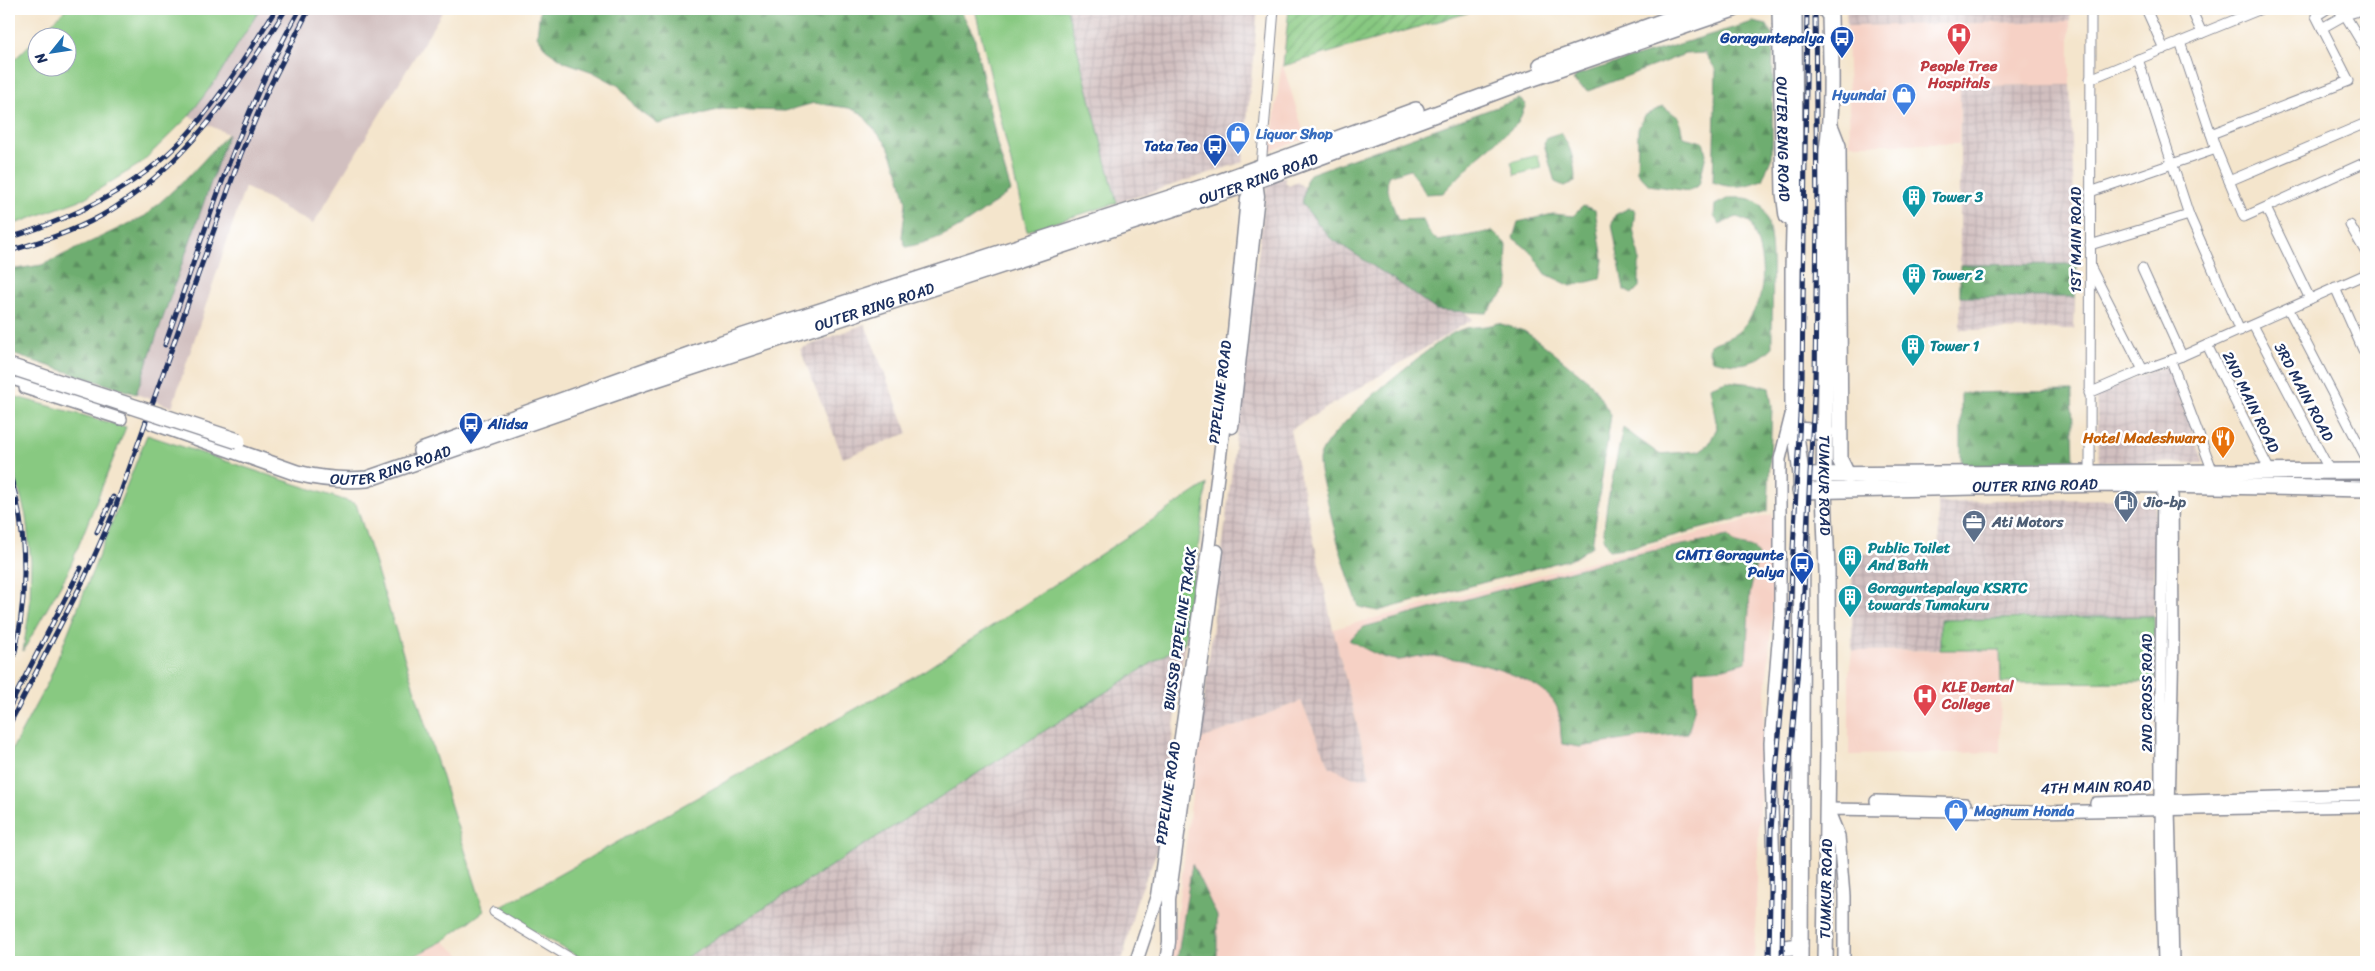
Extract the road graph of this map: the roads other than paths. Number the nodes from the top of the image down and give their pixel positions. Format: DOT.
graph roads {
  1 [pos="1274,9"];
  2 [pos="1697,9"];
  3 [pos="1734,9"];
  4 [pos="1780,9"];
  5 [pos="1794,9"];
  6 [pos="2091,9"];
  7 [pos="2146,9"];
  8 [pos="2191,9"];
  9 [pos="2261,9"];
  10 [pos="2327,9"];
  11 [pos="2366,9"];
  12 [pos="1830,11"];
  13 [pos="2241,12"];
  14 [pos="2342,12"];
  15 [pos="2322,28"];
  16 [pos="2202,33"];
  17 [pos="2180,42"];
  18 [pos="2164,49"];
  19 [pos="2366,50"];
  20 [pos="2138,59"];
  21 [pos="2090,78"];
  22 [pos="2366,123"];
  23 [pos="1830,126"];
  24 [pos="2211,134"];
  25 [pos="2216,149"];
  26 [pos="2366,162"];
  27 [pos="2172,164"];
  28 [pos="1258,174"];
  29 [pos="2229,181"];
  30 [pos="2090,192"];
  31 [pos="2266,208"];
  32 [pos="2189,215"];
  33 [pos="2350,225"];
  34 [pos="1249,230"];
  35 [pos="2090,245"];
  36 [pos="2366,253"];
  37 [pos="2090,265"];
  38 [pos="2142,268"];
  39 [pos="1793,270"];
  40 [pos="2366,274"];
  41 [pos="2335,287"];
  42 [pos="2310,299"];
  43 [pos="2289,310"];
  44 [pos="2253,325"];
  45 [pos="2240,331"];
  46 [pos="2207,345"];
  47 [pos="2365,351"];
  48 [pos="2182,356"];
  49 [pos="2171,361"];
  50 [pos="9,366"];
  51 [pos="2143,370"];
  52 [pos="9,376"];
  53 [pos="9,383"];
  54 [pos="2089,393"];
  55 [pos="1793,409"];
  56 [pos="121,419"];
  57 [pos="1796,430"];
  58 [pos="1826,432"];
  59 [pos="237,446"];
  60 [pos="2366,458"];
  61 [pos="2270,471"];
  62 [pos="2330,471"];
  63 [pos="2366,471"];
  64 [pos="2090,472"];
  65 [pos="2213,472"];
  66 [pos="1801,475"];
  67 [pos="1848,476"];
  68 [pos="1824,483"];
  69 [pos="2167,485"];
  70 [pos="2366,489"];
  71 [pos="1800,491"];
  72 [pos="1210,536"];
  73 [pos="2366,794"];
  74 [pos="2165,804"];
  75 [pos="1827,805"];
  76 [pos="2366,806"];
  77 [pos="494,912"];
  78 [pos="1800,946"];
  79 [pos="1776,958"];
  80 [pos="577,962"];
  81 [pos="1136,962"];
  82 [pos="1166,962"];
  83 [pos="1800,962"];
  84 [pos="1825,962"];
  85 [pos="1844,962"];
  86 [pos="2164,962"];
  87 [pos="2173,962"];
  1 -- 28 [label="street"];
  2 -- 28 [label="highway, OUTER RING ROAD"];
  3 -- 28 [label="highway, OUTER RING ROAD"];
  4 -- 39 [label="highway, OUTER RING ROAD"];
  5 -- 39 [label="highway, TUMKUR ROAD"];
  6 -- 21 [label="street, 1ST MAIN ROAD"];
  7 -- 18 [label="street"];
  8 -- 16 [label="street"];
  9 -- 13 [label="street"];
  10 -- 15 [label="street"];
  11 -- 14 [label="street"];
  12 -- 23 [label="highway, TUMKUR ROAD"];
  13 -- 16 [label="street"];
  14 -- 15 [label="street"];
  14 -- 19 [label="street"];
  15 -- 24 [label="street"];
  16 -- 17 [label="street"];
  17 -- 18 [label="street"];
  17 -- 24 [label="street"];
  18 -- 20 [label="street"];
  20 -- 21 [label="street"];
  20 -- 27 [label="street"];
  21 -- 30 [label="street, 1ST MAIN ROAD"];
  22 -- 29 [label="street"];
  23 -- 58 [label="highway, TUMKUR ROAD"];
  23 -- 67 [label="highway"];
  24 -- 25 [label="street"];
  25 -- 27 [label="street"];
  25 -- 29 [label="street"];
  26 -- 31 [label="street"];
  27 -- 30 [label="street"];
  27 -- 32 [label="street"];
  28 -- 34 [label="main road, PIPELINE ROAD"];
  28 -- 59 [label="highway, OUTER RING ROAD"];
  29 -- 31 [label="street"];
  30 -- 35 [label="street, 1ST MAIN ROAD"];
  31 -- 42 [label="street"];
  32 -- 35 [label="street"];
  32 -- 45 [label="street"];
  33 -- 36 [label="street"];
  34 -- 72 [label="main road, PIPELINE ROAD"];
  34 -- 82 [label="main road, PIPELINE ROAD"];
  35 -- 37 [label="street, 1ST MAIN ROAD"];
  37 -- 51 [label="street"];
  37 -- 54 [label="street, 1ST MAIN ROAD"];
  38 -- 48 [label="street"];
  39 -- 55 [label="highway, TUMKUR ROAD"];
  40 -- 41 [label="street"];
  41 -- 42 [label="street"];
  41 -- 47 [label="street"];
  42 -- 43 [label="street"];
  43 -- 44 [label="street"];
  43 -- 60 [label="street"];
  44 -- 45 [label="street"];
  44 -- 62 [label="street, 3RD MAIN ROAD"];
  45 -- 46 [label="street"];
  46 -- 48 [label="street"];
  46 -- 61 [label="street, 2ND MAIN ROAD"];
  48 -- 49 [label="street"];
  49 -- 51 [label="street"];
  49 -- 65 [label="street"];
  50 -- 59 [label="highway, OUTER RING ROAD, bridge"];
  51 -- 54 [label="street"];
  52 -- 59 [label="highway, OUTER RING ROAD"];
  53 -- 56 [label="street"];
  54 -- 64 [label="street, 1ST MAIN ROAD"];
  55 -- 57 [label="highway, TUMKUR ROAD"];
  55 -- 79 [label="street"];
  57 -- 58 [label="highway"];
  57 -- 66 [label="highway, TUMKUR ROAD"];
  58 -- 68 [label="highway, TUMKUR ROAD"];
  61 -- 62 [label="highway, OUTER RING ROAD"];
  61 -- 65 [label="highway, OUTER RING ROAD"];
  62 -- 63 [label="highway, OUTER RING ROAD"];
  64 -- 65 [label="highway, OUTER RING ROAD"];
  64 -- 67 [label="highway, OUTER RING ROAD"];
  66 -- 68 [label="highway"];
  66 -- 71 [label="highway, TUMKUR ROAD"];
  67 -- 68 [label="highway, OUTER RING ROAD"];
  68 -- 69 [label="highway, OUTER RING ROAD"];
  68 -- 71 [label="highway"];
  68 -- 75 [label="highway, TUMKUR ROAD"];
  69 -- 70 [label="highway, OUTER RING ROAD"];
  69 -- 74 [label="street, 2ND CROSS ROAD"];
  71 -- 78 [label="highway, TUMKUR ROAD"];
  72 -- 81 [label="main road, BWSSB PIPELINE TRACK"];
  73 -- 74 [label="street, 4TH MAIN ROAD"];
  74 -- 75 [label="street, 4TH MAIN ROAD"];
  74 -- 76 [label="street, 4TH MAIN ROAD"];
  74 -- 86 [label="street, 2ND CROSS ROAD"];
  74 -- 87 [label="street"];
  75 -- 84 [label="highway, TUMKUR ROAD"];
  75 -- 85 [label="street"];
  77 -- 80 [label="street"];
  78 -- 79 [label="highway"];
  78 -- 83 [label="highway, TUMKUR ROAD"];
}
